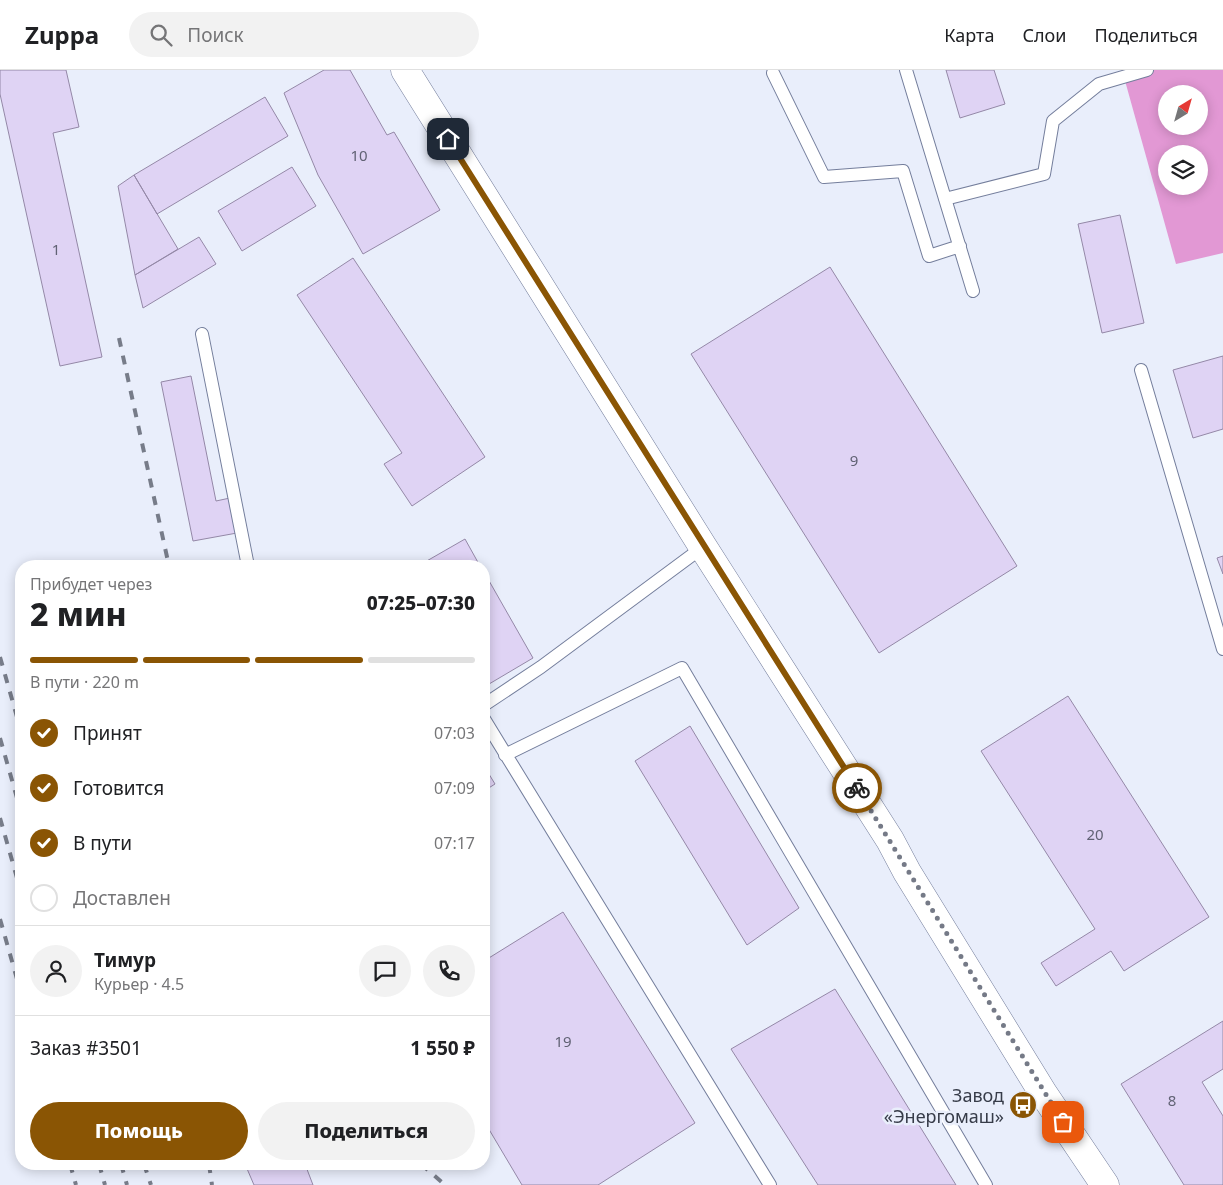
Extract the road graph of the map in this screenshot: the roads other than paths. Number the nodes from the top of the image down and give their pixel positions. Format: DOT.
graph roads {
  1 [pos="405,70"];
  2 [pos="906,70"];
  3 [pos="1147,70"];
  4 [pos="773,73"];
  5 [pos="945,198"];
  6 [pos="960,246"];
  7 [pos="973,291"];
  8 [pos="202,334"];
  9 [pos="1141,370"];
  10 [pos="703,547"];
  11 [pos="247,560"];
  12 [pos="1223,649"];
  13 [pos="490,701"];
  14 [pos="490,729"];
  15 [pos="506,755"];
  16 [pos="770,1185"];
  17 [pos="986,1185"];
  18 [pos="1105,1185"];
  1 -- 10 [label="street"];
  2 -- 5 [label="lane"];
  3 -- 5 [label="lane"];
  4 -- 6 [label="lane"];
  5 -- 6 [label="lane"];
  6 -- 7 [label="lane"];
  8 -- 11 [label="lane"];
  9 -- 12 [label="lane"];
  10 -- 13 [label="lane"];
  10 -- 18 [label="street"];
  14 -- 15 [label="lane"];
  15 -- 16 [label="lane"];
  15 -- 17 [label="lane"];
}
